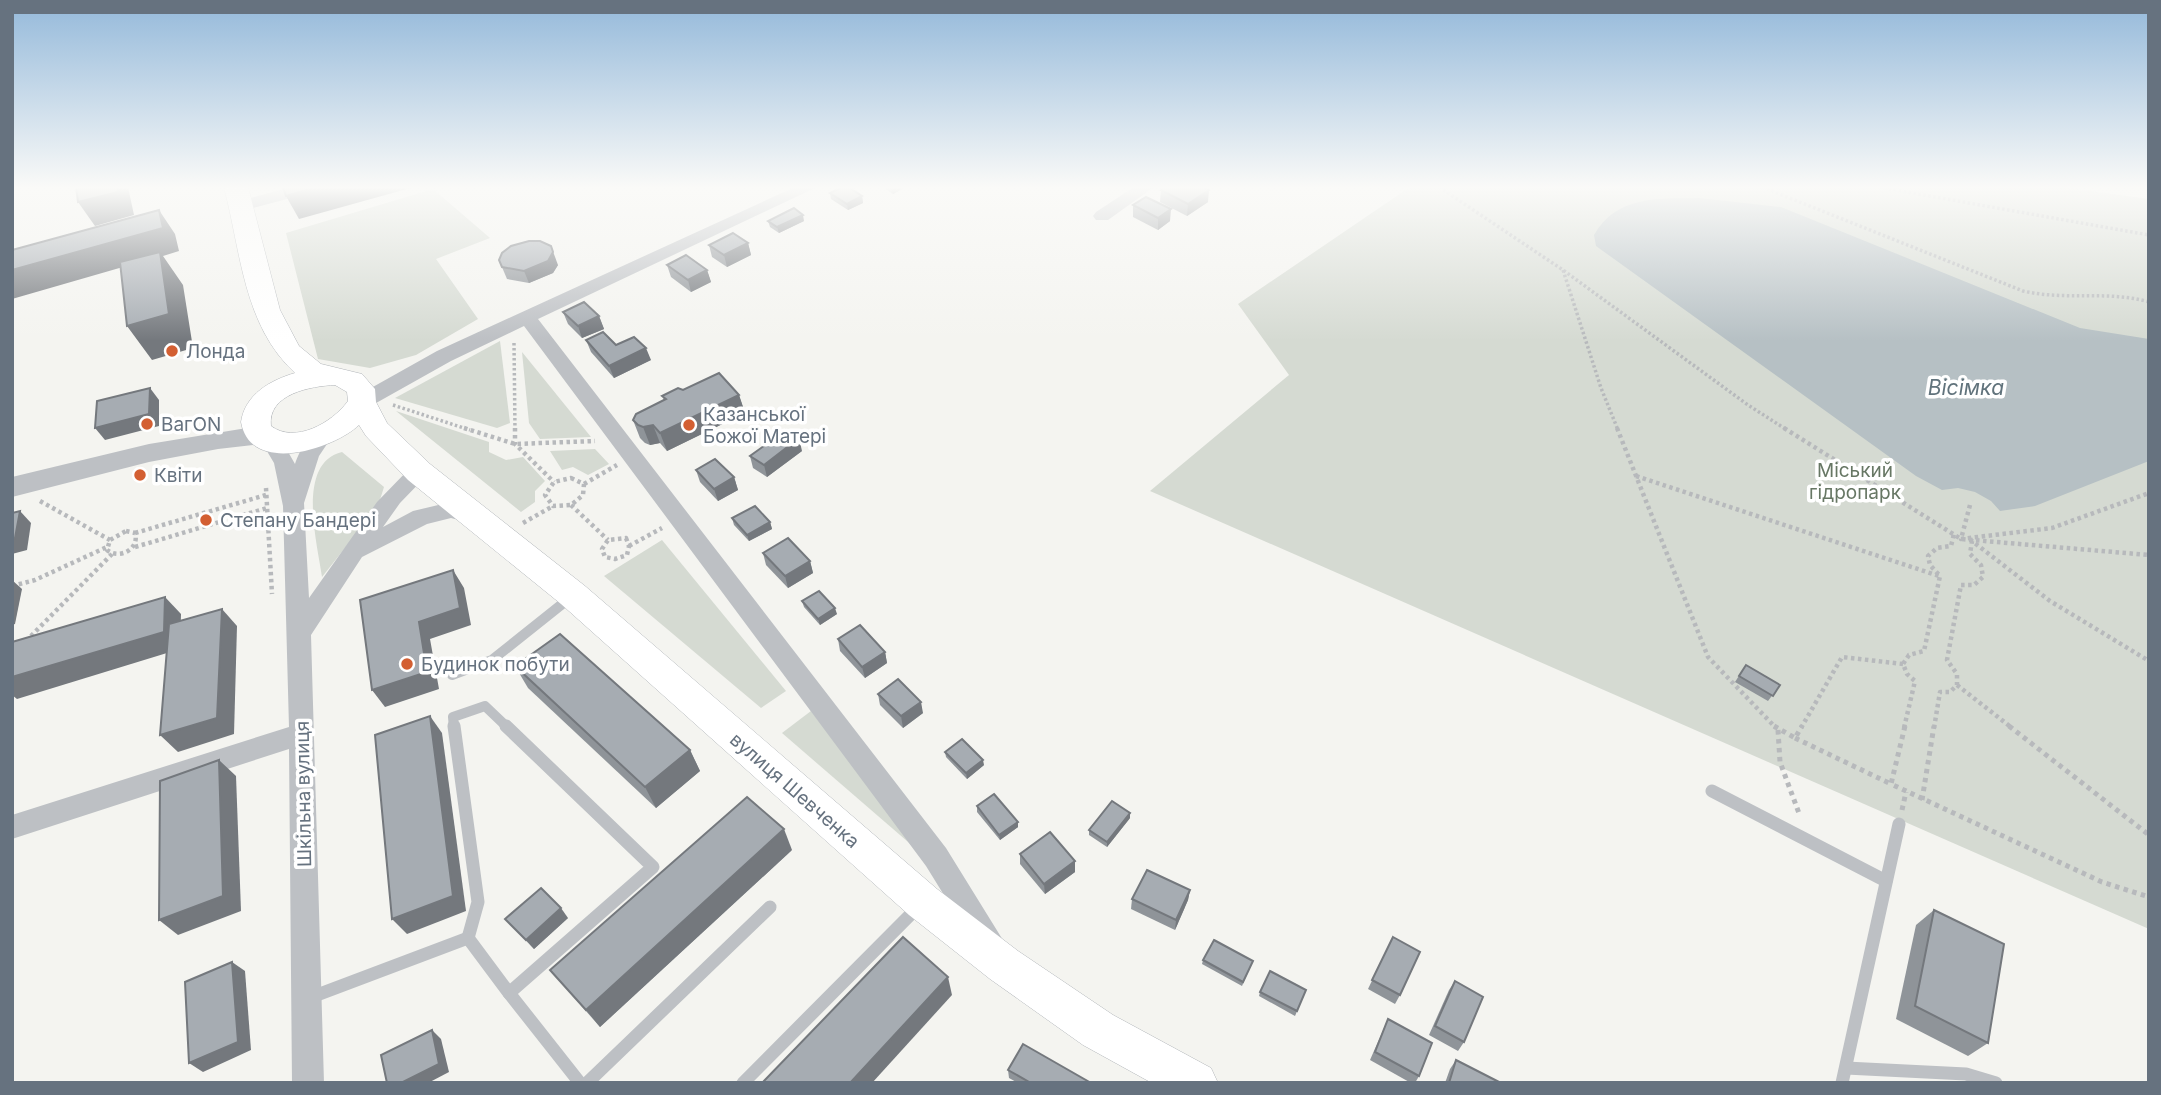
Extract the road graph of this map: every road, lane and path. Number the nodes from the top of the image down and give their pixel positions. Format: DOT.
graph roads {
  1 [pos="249,238"];
  2 [pos="698,238"];
  3 [pos="1515,238"];
  4 [pos="1890,238"];
  5 [pos="1563,270"];
  6 [pos="2149,302"];
  7 [pos="527,317"];
  8 [pos="271,323"];
  9 [pos="444,356"];
  10 [pos="335,376"];
  11 [pos="362,402"];
  12 [pos="263,404"];
  13 [pos="595,430"];
  14 [pos="323,435"];
  15 [pos="272,440"];
  16 [pos="515,444"];
  17 [pos="149,453"];
  18 [pos="615,456"];
  19 [pos="417,470"];
  20 [pos="1636,476"];
  21 [pos="554,482"];
  22 [pos="584,484"];
  23 [pos="23,493"];
  24 [pos="2149,494"];
  25 [pos="266,495"];
  26 [pos="571,505"];
  27 [pos="1970,505"];
  28 [pos="553,506"];
  29 [pos="280,507"];
  30 [pos="512,515"];
  31 [pos="477,517"];
  32 [pos="522,524"];
  33 [pos="669,524"];
  34 [pos="135,533"];
  35 [pos="533,533"];
  36 [pos="1954,534"];
  37 [pos="1961,539"];
  38 [pos="110,540"];
  39 [pos="608,540"];
  40 [pos="1972,541"];
  41 [pos="629,546"];
  42 [pos="108,547"];
  43 [pos="134,547"];
  44 [pos="354,552"];
  45 [pos="112,554"];
  46 [pos="2149,555"];
  47 [pos="1940,576"];
  48 [pos="12,586"];
  49 [pos="573,595"];
  50 [pos="299,633"];
  51 [pos="22,645"];
  52 [pos="2149,661"];
  53 [pos="1903,664"];
  54 [pos="452,675"];
  55 [pos="1957,685"];
  56 [pos="1778,730"];
  57 [pos="302,734"];
  58 [pos="1795,738"];
  59 [pos="1891,784"];
  60 [pos="1712,792"];
  61 [pos="1922,800"];
  62 [pos="1899,824"];
  63 [pos="12,827"];
  64 [pos="2149,835"];
  65 [pos="1809,842"];
  66 [pos="1886,881"];
  67 [pos="2149,897"];
  68 [pos="923,902"];
  69 [pos="770,907"];
  70 [pos="468,938"];
  71 [pos="1004,965"];
  72 [pos="509,993"];
  73 [pos="307,999"];
  74 [pos="1844,1075"];
  75 [pos="308,1083"];
  76 [pos="580,1083"];
  77 [pos="587,1083"];
  78 [pos="743,1083"];
  79 [pos="1196,1083"];
  80 [pos="1996,1083"];
  1 -- 8 [label="main road"];
  2 -- 7 [label="street"];
  3 -- 5 [label="path"];
  4 -- 6 [label="path"];
  5 -- 20 [label="path"];
  5 -- 36 [label="path"];
  7 -- 9 [label="street"];
  7 -- 16 [label="path"];
  7 -- 71 [label="street"];
  8 -- 10 [label="main road"];
  8 -- 12 [label="main road"];
  9 -- 10 [label="street"];
  9 -- 11 [label="street"];
  10 -- 11 [label="main road, вулиця Шевченка"];
  10 -- 12 [label="main road"];
  11 -- 14 [label="main road"];
  11 -- 16 [label="path"];
  11 -- 19 [label="main road, вулиця Шевченка"];
  12 -- 15 [label="main road"];
  12 -- 17 [label="street"];
  13 -- 16 [label="path"];
  14 -- 15 [label="main road"];
  14 -- 19 [label="main road, вулиця Шевченка"];
  14 -- 29 [label="street"];
  15 -- 17 [label="street"];
  15 -- 29 [label="street"];
  16 -- 21 [label="path"];
  17 -- 23 [label="street"];
  18 -- 22 [label="path"];
  19 -- 31 [label="main road, вулиця Шевченка"];
  19 -- 44 [label="street"];
  20 -- 47 [label="path"];
  20 -- 56 [label="path"];
  21 -- 22 [label="path"];
  21 -- 28 [label="path"];
  22 -- 26 [label="path"];
  23 -- 38 [label="path"];
  24 -- 37 [label="path"];
  25 -- 34 [label="path"];
  26 -- 28 [label="path"];
  26 -- 39 [label="path"];
  27 -- 37 [label="path"];
  28 -- 32 [label="path"];
  29 -- 43 [label="path"];
  29 -- 50 [label="street, Шкільна вулиця"];
  30 -- 32 [label="path"];
  31 -- 44 [label="street"];
  31 -- 49 [label="main road, вулиця Шевченка"];
  32 -- 35 [label="path"];
  33 -- 41 [label="path"];
  34 -- 38 [label="path"];
  34 -- 43 [label="path"];
  36 -- 37 [label="path"];
  36 -- 47 [label="path"];
  37 -- 40 [label="path"];
  38 -- 42 [label="path"];
  39 -- 41 [label="path"];
  39 -- 41 [label="path"];
  40 -- 46 [label="path"];
  40 -- 52 [label="path"];
  40 -- 55 [label="path"];
  42 -- 45 [label="path"];
  42 -- 48 [label="path"];
  43 -- 45 [label="path"];
  44 -- 50 [label="street"];
  45 -- 51 [label="path"];
  47 -- 53 [label="path"];
  49 -- 54 [label="lane"];
  49 -- 68 [label="main road, вулиця Шевченка"];
  50 -- 57 [label="street, Шкільна вулиця"];
  53 -- 58 [label="path"];
  53 -- 59 [label="path"];
  55 -- 61 [label="path"];
  55 -- 64 [label="path"];
  56 -- 58 [label="path"];
  56 -- 65 [label="path"];
  57 -- 63 [label="street"];
  57 -- 73 [label="street, Шкільна вулиця"];
  58 -- 59 [label="path"];
  59 -- 61 [label="path"];
  60 -- 65 [label="lane"];
  61 -- 67 [label="path"];
  62 -- 66 [label="lane"];
  65 -- 66 [label="lane"];
  66 -- 74 [label="lane"];
  68 -- 71 [label="main road, вулиця Шевченка"];
  68 -- 78 [label="lane"];
  69 -- 77 [label="lane"];
  70 -- 72 [label="lane"];
  70 -- 72 [label="lane"];
  70 -- 73 [label="lane"];
  71 -- 79 [label="main road, вулиця Шевченка"];
  72 -- 76 [label="lane"];
  73 -- 75 [label="street, Шкільна вулиця"];
  74 -- 80 [label="lane"];
}
